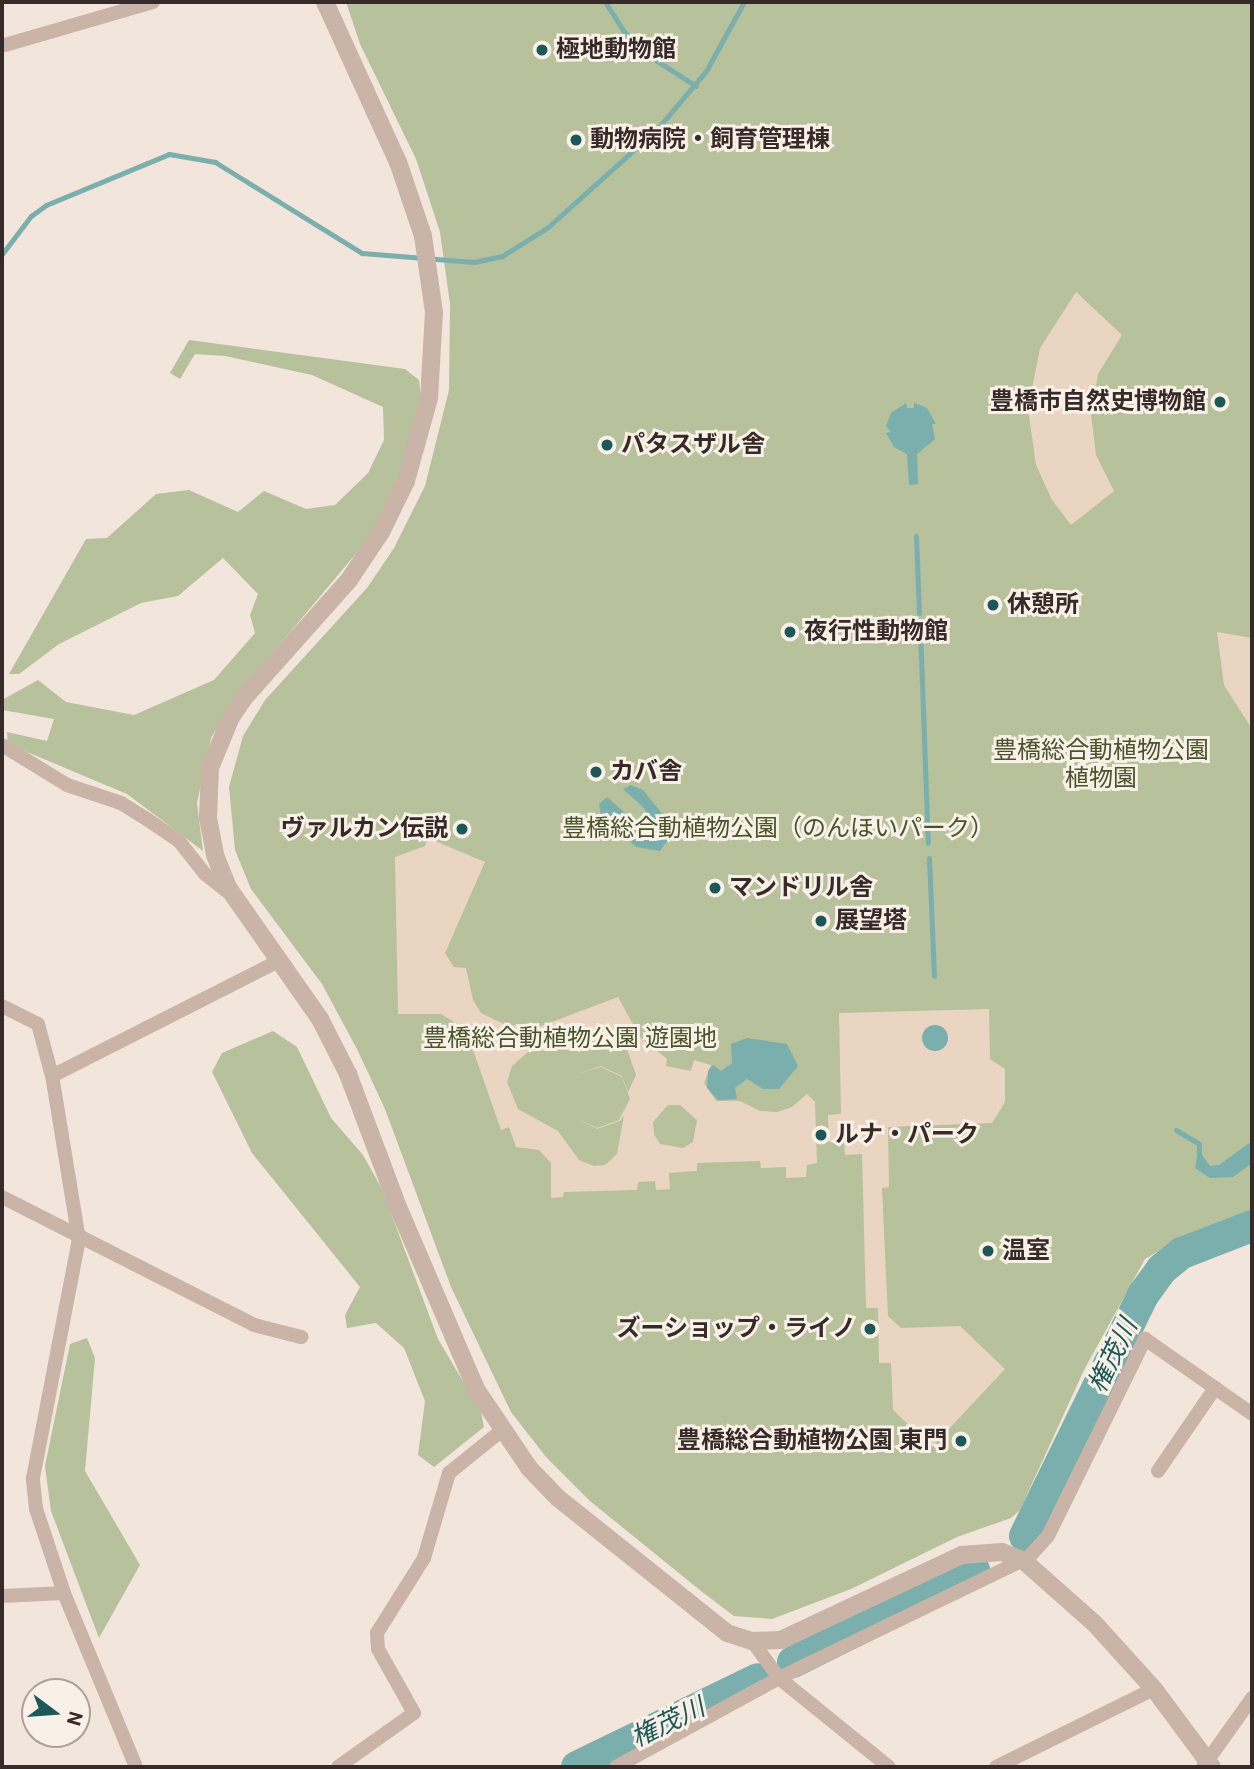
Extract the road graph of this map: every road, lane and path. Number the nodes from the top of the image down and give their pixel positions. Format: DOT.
graph roads {
  1 [pos="153,2"];
  2 [pos="325,2"];
  3 [pos="5,45"];
  4 [pos="2,745"];
  5 [pos="234,897"];
  6 [pos="279,961"];
  7 [pos="2,1006"];
  8 [pos="52,1076"];
  9 [pos="2,1197"];
  10 [pos="79,1240"];
  11 [pos="301,1336"];
  12 [pos="1215,1388"];
  13 [pos="1252,1414"];
  14 [pos="501,1431"];
  15 [pos="1158,1471"];
  16 [pos="1024,1561"];
  17 [pos="64,1593"];
  18 [pos="2,1596"];
  19 [pos="752,1641"];
  20 [pos="779,1678"];
  21 [pos="1154,1689"];
  22 [pos="1252,1698"];
  23 [pos="1207,1765"];
  24 [pos="136,1767"];
  25 [pos="338,1767"];
  26 [pos="615,1767"];
  27 [pos="889,1767"];
  28 [pos="996,1767"];
  1 -- 3 [label="street"];
  2 -- 5 [label="street"];
  4 -- 5 [label="street"];
  5 -- 6 [label="street"];
  6 -- 8 [label="street"];
  6 -- 14 [label="street"];
  7 -- 8 [label="street"];
  8 -- 10 [label="street"];
  9 -- 10 [label="street"];
  10 -- 11 [label="street"];
  10 -- 17 [label="street"];
  12 -- 13 [label="street"];
  12 -- 15 [label="street"];
  12 -- 16 [label="street"];
  14 -- 19 [label="street"];
  14 -- 25 [label="street"];
  16 -- 19 [label="street"];
  16 -- 20 [label="street"];
  16 -- 21 [label="street"];
  17 -- 18 [label="street"];
  17 -- 24 [label="street"];
  19 -- 20 [label="street"];
  20 -- 26 [label="street"];
  20 -- 27 [label="street"];
  21 -- 23 [label="street"];
  21 -- 28 [label="street"];
  22 -- 23 [label="street"];
}
